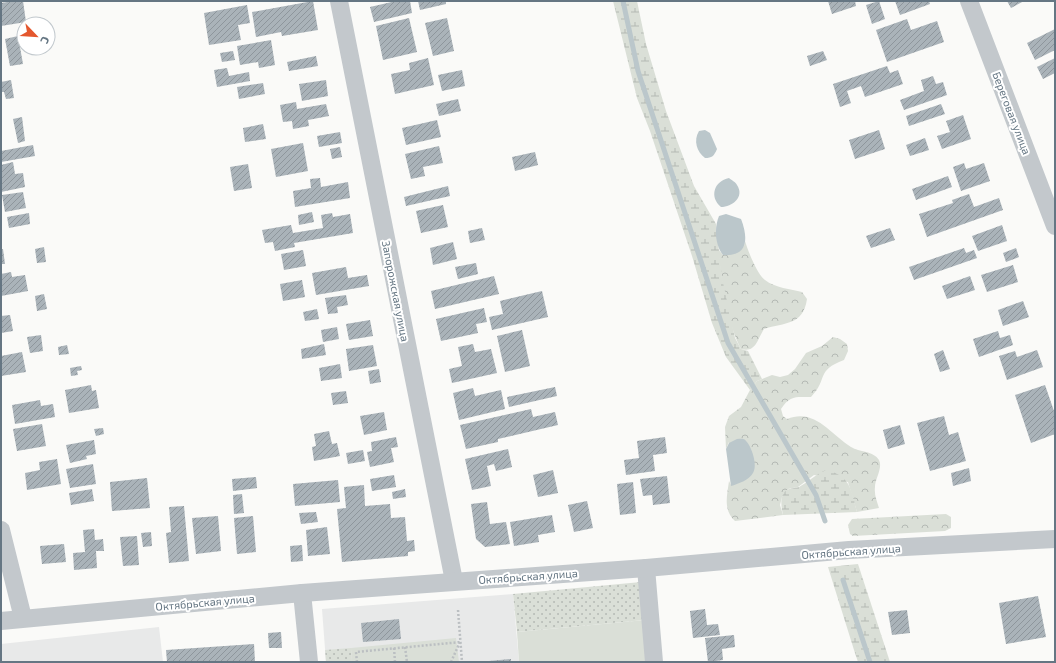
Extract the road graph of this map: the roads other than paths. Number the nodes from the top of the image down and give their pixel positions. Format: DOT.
graph roads {
  1 [pos="338,1"];
  2 [pos="969,1"];
  3 [pos="1055,226"];
  4 [pos="1,530"];
  5 [pos="1055,539"];
  6 [pos="646,568"];
  7 [pos="454,581"];
  8 [pos="302,593"];
  9 [pos="23,618"];
  10 [pos="1,621"];
  11 [pos="309,662"];
  12 [pos="654,662"];
  1 -- 7 [label="street, Запорожская улица"];
  2 -- 3 [label="street, Береговая улица"];
  4 -- 9 [label="street"];
  5 -- 6 [label="street, Октябрьская улица"];
  6 -- 7 [label="street, Октябрьская улица"];
  6 -- 12 [label="street"];
  7 -- 8 [label="street, Октябрьская улица"];
  8 -- 9 [label="street, Октябрьская улица"];
  8 -- 11 [label="street"];
  9 -- 10 [label="street, Октябрьская улица"];
}
